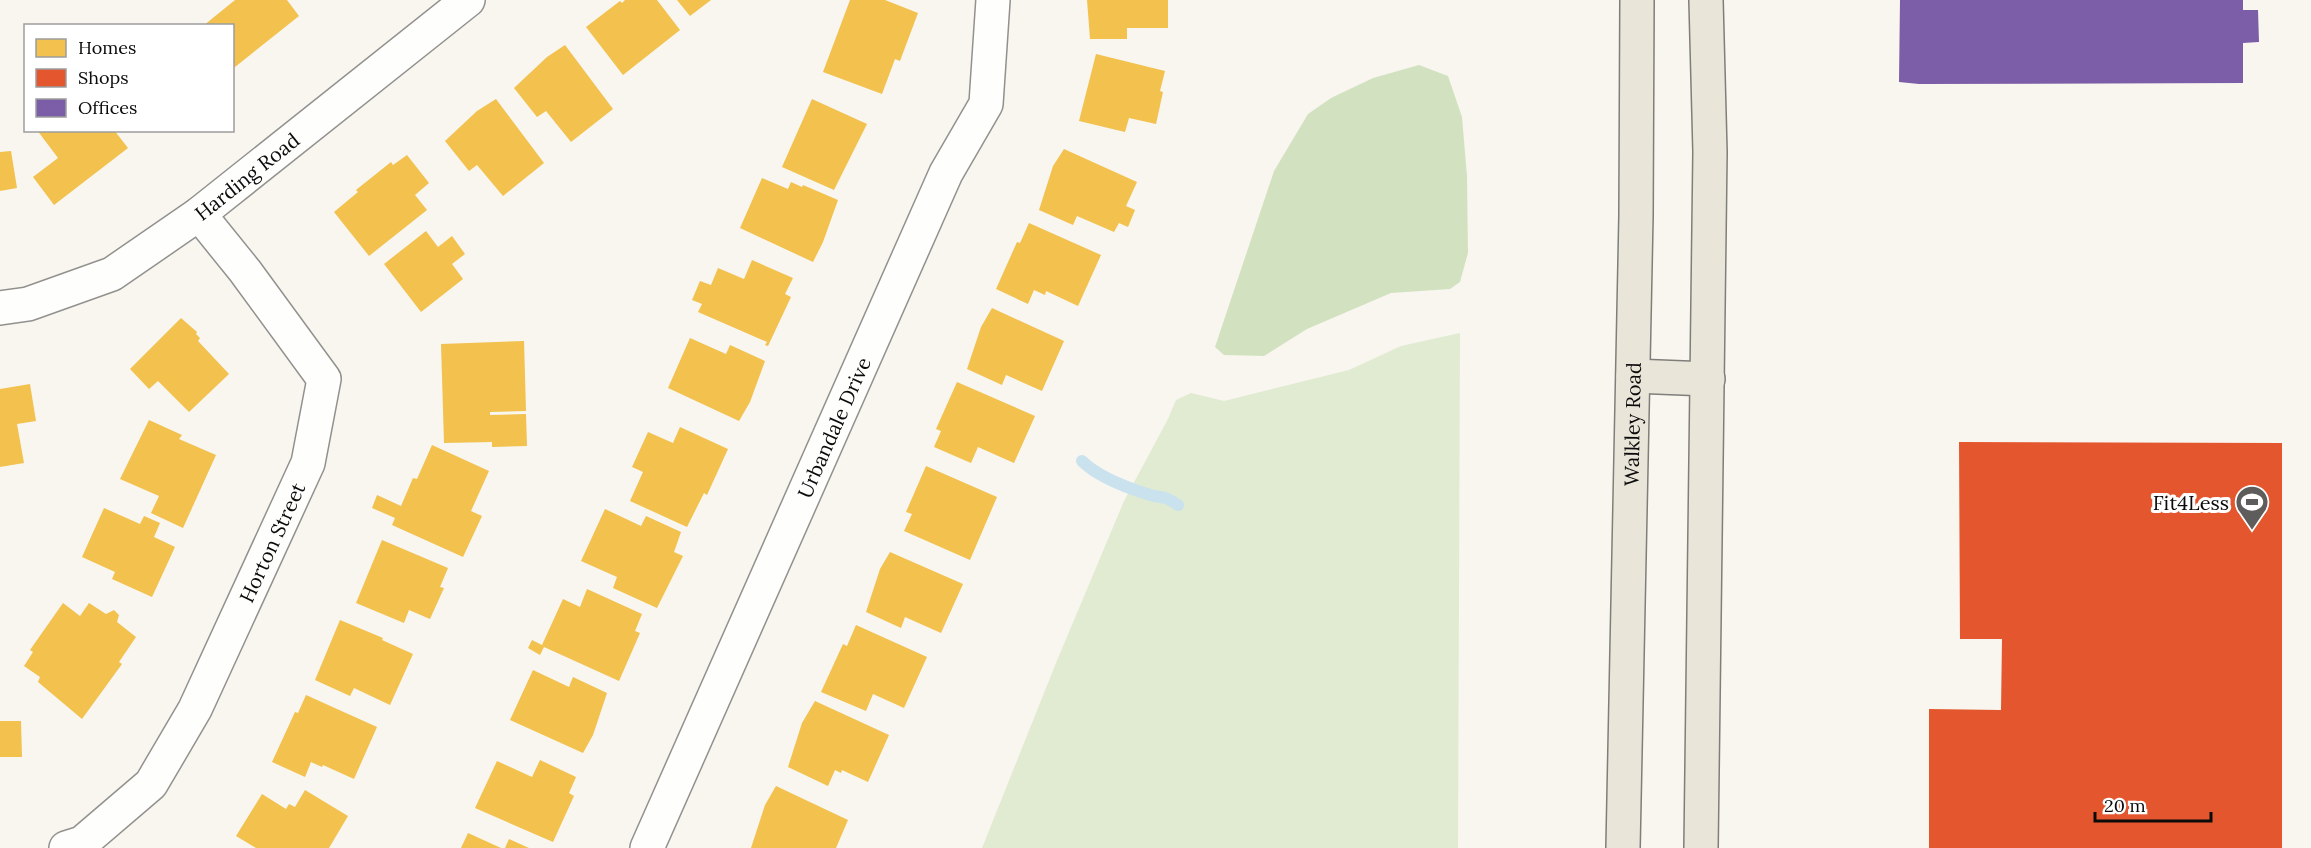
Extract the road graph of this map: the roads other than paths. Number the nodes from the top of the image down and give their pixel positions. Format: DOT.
graph roads {
  1 [pos="468,0"];
  2 [pos="993,0"];
  3 [pos="1637,0"];
  4 [pos="1706,0"];
  5 [pos="199,214"];
  6 [pos="0,308"];
  7 [pos="1633,376"];
  8 [pos="1708,379"];
  9 [pos="66,848"];
  10 [pos="647,848"];
  11 [pos="1623,848"];
  12 [pos="1701,848"];
  1 -- 5 [label="street, Harding Road"];
  2 -- 10 [label="street, Urbandale Drive"];
  3 -- 7 [label="main road, Walkley Road"];
  4 -- 8 [label="main road"];
  5 -- 6 [label="street, Harding Road"];
  5 -- 9 [label="street, Horton Street"];
  7 -- 8 [label="main road"];
  7 -- 11 [label="main road, Walkley Road"];
  8 -- 12 [label="main road"];
}
